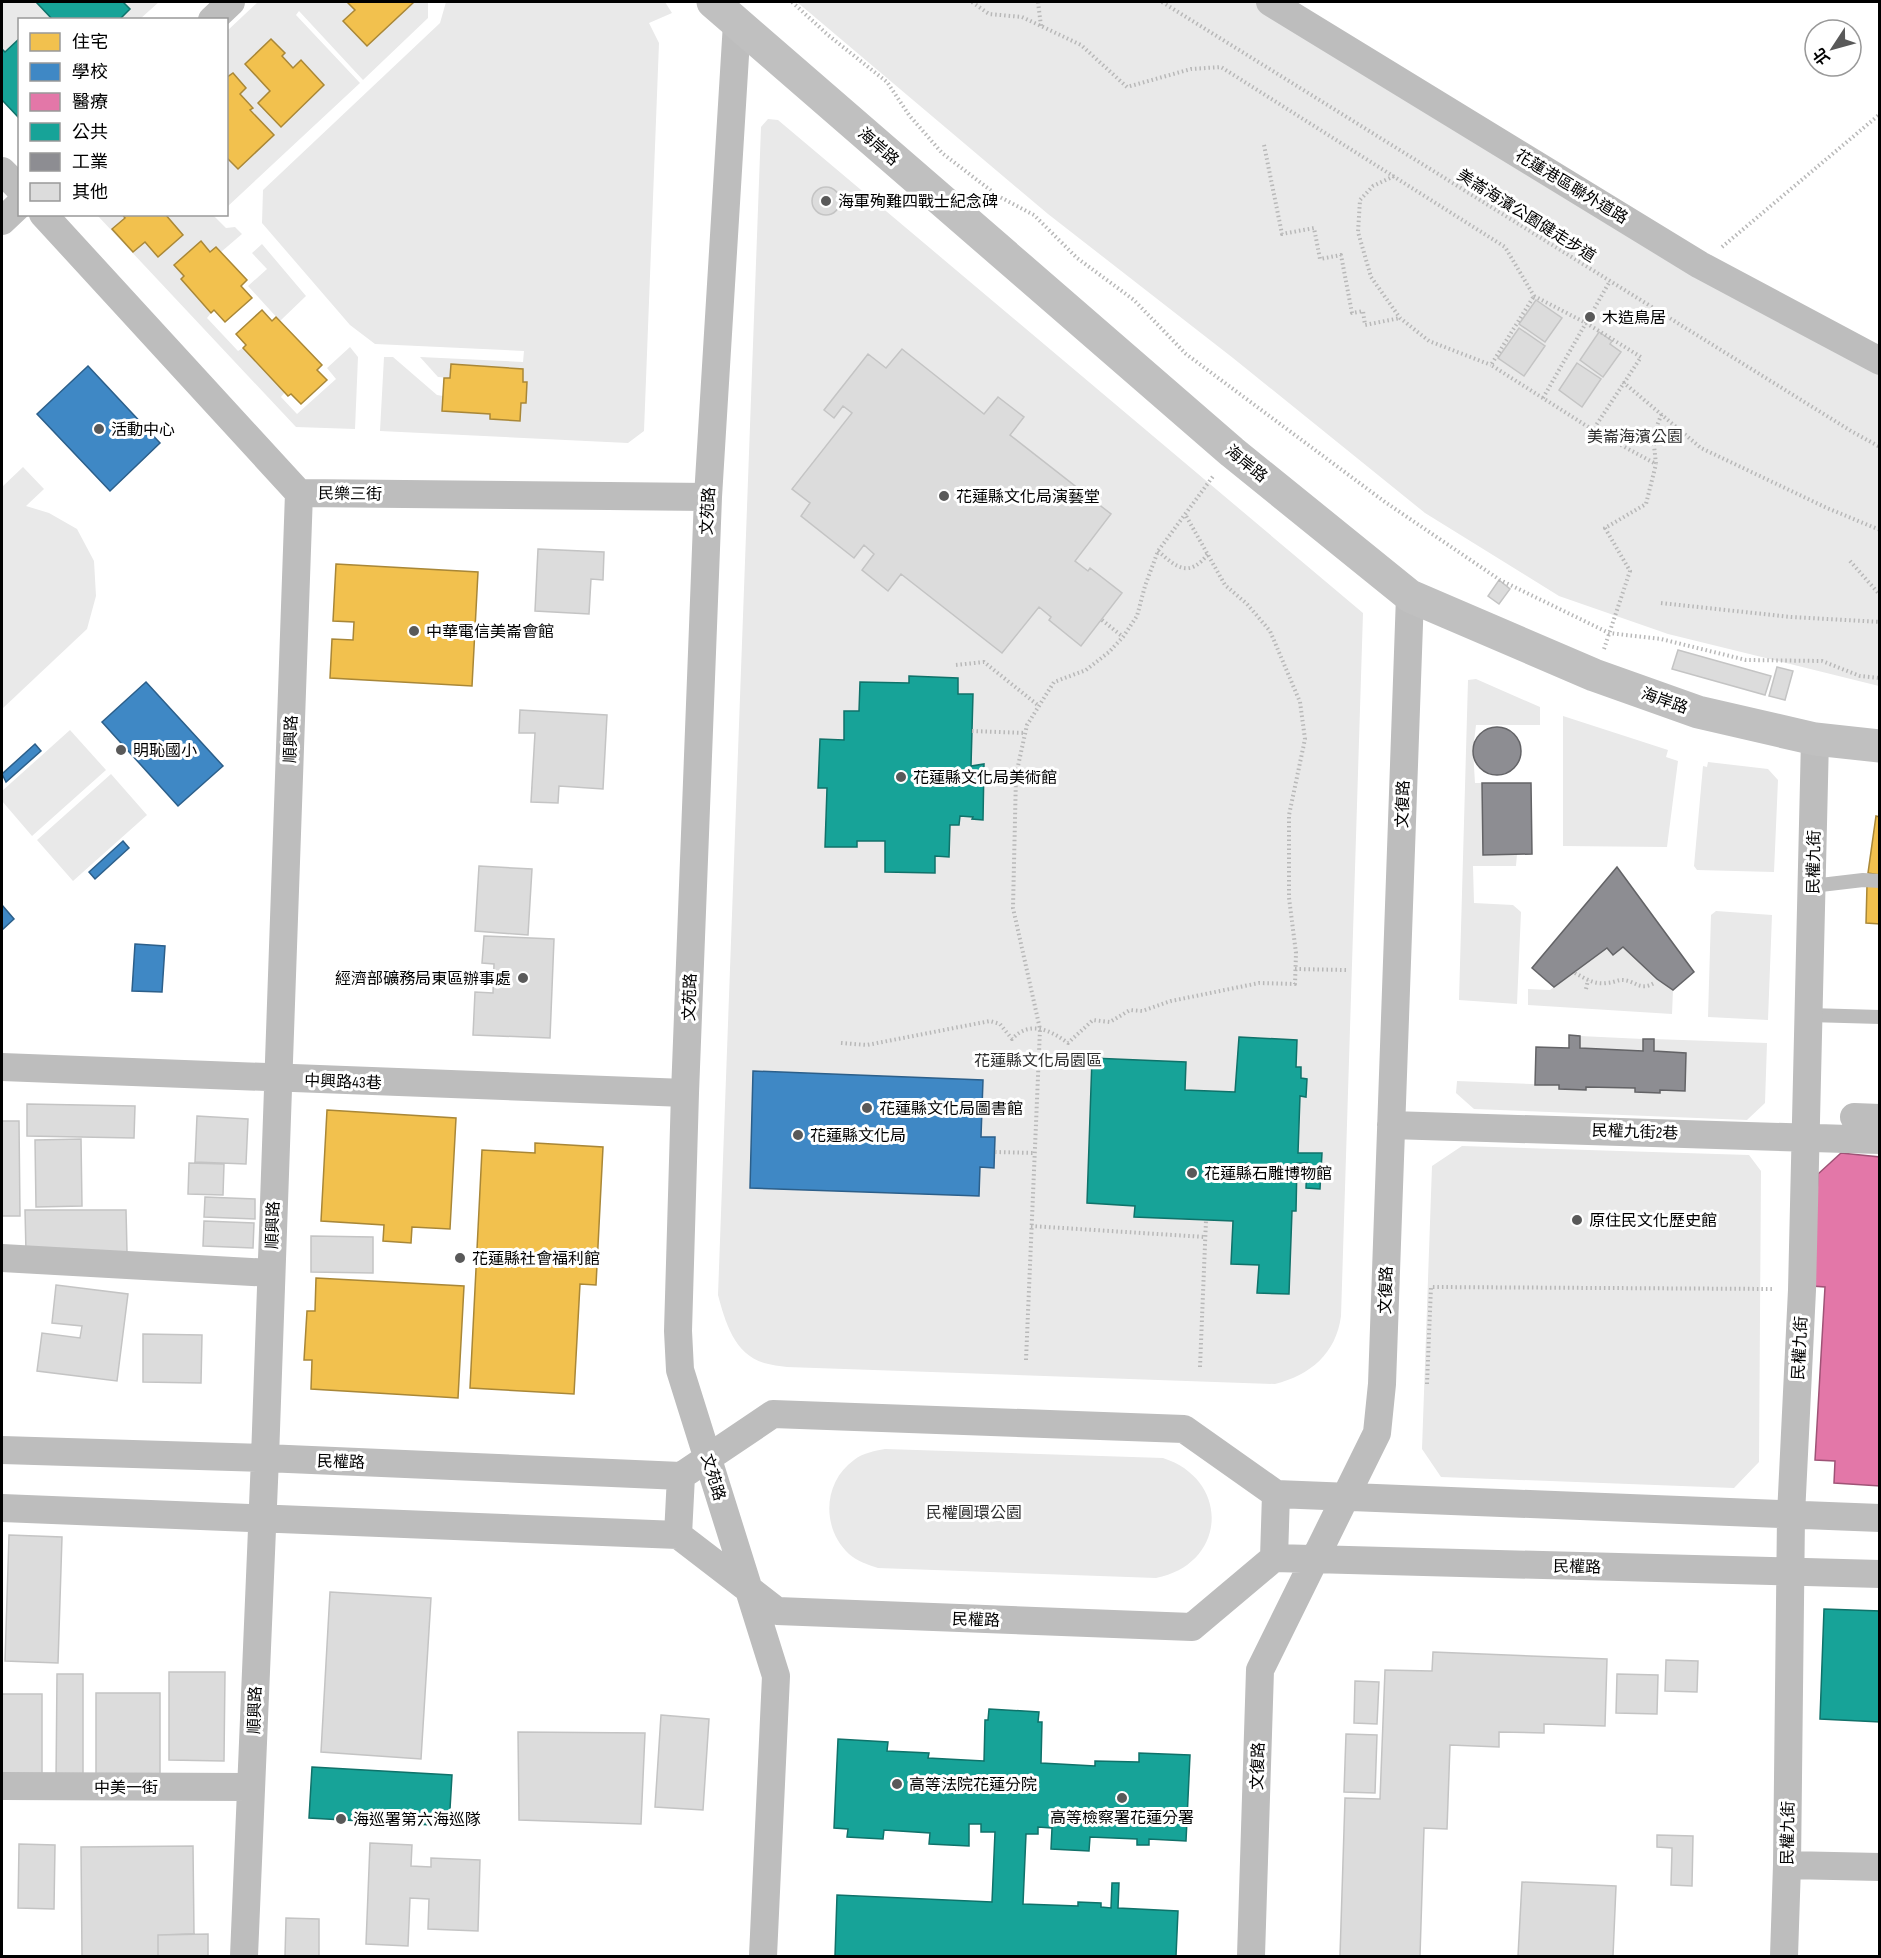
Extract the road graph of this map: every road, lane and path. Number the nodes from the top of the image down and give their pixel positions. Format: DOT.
graph roads {
  1 [pos="231,2"];
  2 [pos="792,2"];
  3 [pos="972,2"];
  4 [pos="1038,2"];
  5 [pos="1162,2"];
  6 [pos="1270,2"];
  7 [pos="725,12"];
  8 [pos="214,18"];
  9 [pos="1041,26"];
  10 [pos="1880,114"];
  11 [pos="1264,145"];
  12 [pos="2,171"];
  13 [pos="1395,176"];
  14 [pos="18,187"];
  15 [pos="18,206"];
  16 [pos="45,216"];
  17 [pos="2,221"];
  18 [pos="1701,265"];
  19 [pos="1610,281"];
  20 [pos="1534,296"];
  21 [pos="1400,318"];
  22 [pos="1587,323"];
  23 [pos="1880,361"];
  24 [pos="1491,365"];
  25 [pos="1623,382"];
  26 [pos="1543,398"];
  27 [pos="1662,413"];
  28 [pos="1593,430"];
  29 [pos="1880,447"];
  30 [pos="1232,452"];
  31 [pos="1656,464"];
  32 [pos="299,493"];
  33 [pos="708,497"];
  34 [pos="1185,514"];
  35 [pos="1880,530"];
  36 [pos="1158,551"];
  37 [pos="1208,554"];
  38 [pos="1850,561"];
  39 [pos="1880,595"];
  40 [pos="1410,596"];
  41 [pos="1661,603"];
  42 [pos="1102,620"];
  43 [pos="1880,622"];
  44 [pos="1609,633"];
  45 [pos="1123,637"];
  46 [pos="956,665"];
  47 [pos="1594,675"];
  48 [pos="1880,678"];
  49 [pos="1039,706"];
  50 [pos="972,731"];
  51 [pos="1025,733"];
  52 [pos="1815,739"];
  53 [pos="1880,746"];
  54 [pos="1880,881"];
  55 [pos="1812,886"];
  56 [pos="1296,969"];
  57 [pos="1346,970"];
  58 [pos="1575,973"];
  59 [pos="1588,980"];
  60 [pos="1656,982"];
  61 [pos="1586,989"];
  62 [pos="1809,1015"];
  63 [pos="1880,1017"];
  64 [pos="1040,1029"];
  65 [pos="841,1043"];
  66 [pos="2,1067"];
  67 [pos="277,1078"];
  68 [pos="685,1093"];
  69 [pos="1391,1125"];
  70 [pos="1806,1137"];
  71 [pos="1880,1140"];
  72 [pos="995,1152"];
  73 [pos="1035,1153"];
  74 [pos="1206,1220"];
  75 [pos="1031,1226"];
  76 [pos="1205,1237"];
  77 [pos="2,1258"];
  78 [pos="271,1273"];
  79 [pos="1802,1290"];
  80 [pos="1026,1360"];
  81 [pos="1200,1367"];
  82 [pos="1427,1384"];
  83 [pos="2,1450"];
  84 [pos="265,1458"];
  85 [pos="708,1458"];
  86 [pos="681,1476"];
  87 [pos="1276,1494"];
  88 [pos="1346,1496"];
  89 [pos="2,1508"];
  90 [pos="1791,1515"];
  91 [pos="1880,1518"];
  92 [pos="261,1519"];
  93 [pos="678,1535"];
  94 [pos="1274,1558"];
  95 [pos="1315,1560"];
  96 [pos="1790,1570"];
  97 [pos="1880,1574"];
  98 [pos="749,1589"];
  99 [pos="2,1786"];
  100 [pos="251,1787"];
  101 [pos="1787,1865"];
  102 [pos="1880,1867"];
  103 [pos="244,1956"];
  104 [pos="763,1956"];
  105 [pos="1251,1956"];
  106 [pos="1784,1956"];
  1 -- 8 [label="street"];
  2 -- 44 [label="path"];
  3 -- 9 [label="path"];
  4 -- 9 [label="path"];
  5 -- 19 [label="path, 美崙海濱公園健走步道"];
  6 -- 18 [label="street, 花蓮港區聯外道路"];
  7 -- 30 [label="main road, 海岸路"];
  7 -- 33 [label="street, 文苑路"];
  9 -- 13 [label="path"];
  10 -- 18 [label="path"];
  11 -- 21 [label="path"];
  12 -- 14 [label="street"];
  13 -- 20 [label="path"];
  13 -- 21 [label="path"];
  15 -- 17 [label="street"];
  16 -- 32 [label="street, 民樂三街"];
  18 -- 23 [label="street, 花蓮港區聯外道路"];
  19 -- 22 [label="path"];
  19 -- 29 [label="path, 美崙海濱公園健走步道"];
  20 -- 22 [label="path"];
  20 -- 24 [label="path"];
  21 -- 24 [label="path"];
  22 -- 25 [label="path"];
  22 -- 26 [label="path"];
  24 -- 26 [label="path"];
  25 -- 27 [label="path"];
  25 -- 28 [label="path"];
  26 -- 28 [label="path"];
  27 -- 31 [label="path"];
  27 -- 35 [label="path"];
  28 -- 31 [label="path"];
  30 -- 34 [label="path"];
  30 -- 40 [label="main road, 海岸路"];
  31 -- 44 [label="path"];
  32 -- 33 [label="street, 民樂三街"];
  32 -- 67 [label="street, 順興路"];
  33 -- 68 [label="street, 文苑路"];
  34 -- 36 [label="path"];
  34 -- 37 [label="path"];
  36 -- 37 [label="path"];
  36 -- 45 [label="path"];
  37 -- 56 [label="path"];
  38 -- 39 [label="path"];
  40 -- 47 [label="main road, 海岸路"];
  40 -- 69 [label="street, 文復路"];
  41 -- 43 [label="path"];
  42 -- 45 [label="path"];
  44 -- 47 [label="path"];
  44 -- 48 [label="path"];
  45 -- 49 [label="path"];
  46 -- 49 [label="path"];
  47 -- 52 [label="main road, 海岸路"];
  49 -- 51 [label="path"];
  50 -- 51 [label="path"];
  51 -- 64 [label="path"];
  52 -- 53 [label="main road, 海岸路"];
  52 -- 55 [label="street, 民權九街"];
  54 -- 55 [label="lane"];
  55 -- 62 [label="street, 民權九街"];
  56 -- 57 [label="path"];
  56 -- 64 [label="path"];
  58 -- 59 [label="path"];
  59 -- 60 [label="path"];
  59 -- 61 [label="path"];
  62 -- 63 [label="lane"];
  62 -- 70 [label="street, 民權九街"];
  64 -- 65 [label="path"];
  64 -- 73 [label="path"];
  66 -- 67 [label="street, 中興路43巷"];
  67 -- 68 [label="street, 中興路43巷"];
  67 -- 78 [label="street, 順興路"];
  68 -- 85 [label="street, 文苑路"];
  69 -- 70 [label="street, 民權九街2巷"];
  69 -- 88 [label="street, 文復路"];
  70 -- 71 [label="street, 民權九街2巷"];
  70 -- 79 [label="street, 民權九街"];
  72 -- 73 [label="path"];
  73 -- 75 [label="path"];
  74 -- 76 [label="path"];
  75 -- 76 [label="path"];
  75 -- 80 [label="path"];
  76 -- 81 [label="path"];
  77 -- 78 [label="street"];
  78 -- 84 [label="street, 順興路"];
  79 -- 82 [label="path"];
  79 -- 90 [label="street, 民權九街"];
  83 -- 84 [label="street, 民權路"];
  84 -- 86 [label="street, 民權路"];
  84 -- 92 [label="street, 順興路"];
  85 -- 86 [label="street"];
  85 -- 87 [label="street"];
  85 -- 98 [label="street, 文苑路"];
  86 -- 93 [label="street"];
  87 -- 88 [label="street"];
  87 -- 94 [label="street"];
  88 -- 90 [label="street"];
  88 -- 95 [label="street, 文復路"];
  89 -- 92 [label="street"];
  90 -- 91 [label="street"];
  90 -- 96 [label="street, 民權九街"];
  92 -- 93 [label="street"];
  92 -- 100 [label="street, 順興路"];
  93 -- 98 [label="street, 民權路"];
  94 -- 95 [label="street, 民權路"];
  94 -- 98 [label="street, 民權路"];
  95 -- 96 [label="street, 民權路"];
  95 -- 105 [label="street, 文復路"];
  96 -- 97 [label="street, 民權路"];
  96 -- 101 [label="street, 民權九街"];
  98 -- 104 [label="street, 文苑路"];
  99 -- 100 [label="street, 中美一街"];
  100 -- 103 [label="street, 順興路"];
  101 -- 102 [label="street"];
  101 -- 106 [label="street, 民權九街"];
}
